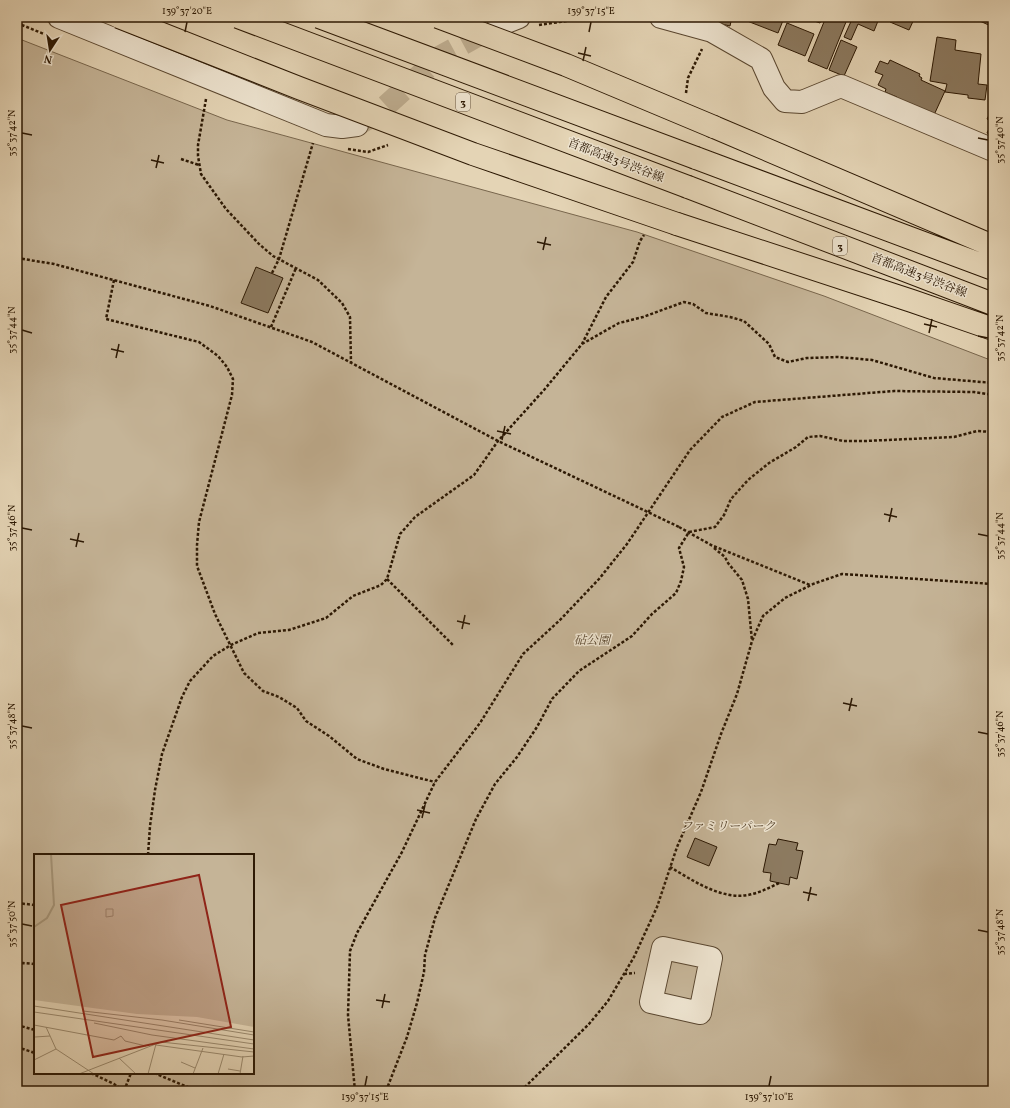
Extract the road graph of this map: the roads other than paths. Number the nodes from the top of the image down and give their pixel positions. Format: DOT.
graph roads {
  1 [pos="59,17"];
  2 [pos="119,17"];
  3 [pos="238,17"];
  4 [pos="319,17"];
  5 [pos="438,17"];
  6 [pos="519,17"];
  7 [pos="661,17"];
  8 [pos="498,25"];
  9 [pos="357,125"];
  10 [pos="993,150"];
  11 [pos="993,246"];
  12 [pos="993,269"];
  13 [pos="993,304"];
  14 [pos="993,329"];
  1 -- 9 [label="street"];
  2 -- 14 [label="highway, bridge"];
  3 -- 13 [label="highway, 首都高速3号渋谷線 / 3, bridge"];
  4 -- 12 [label="highway, bridge"];
  5 -- 11 [label="highway, bridge"];
  6 -- 8 [label="street"];
  7 -- 10 [label="street"];
}
